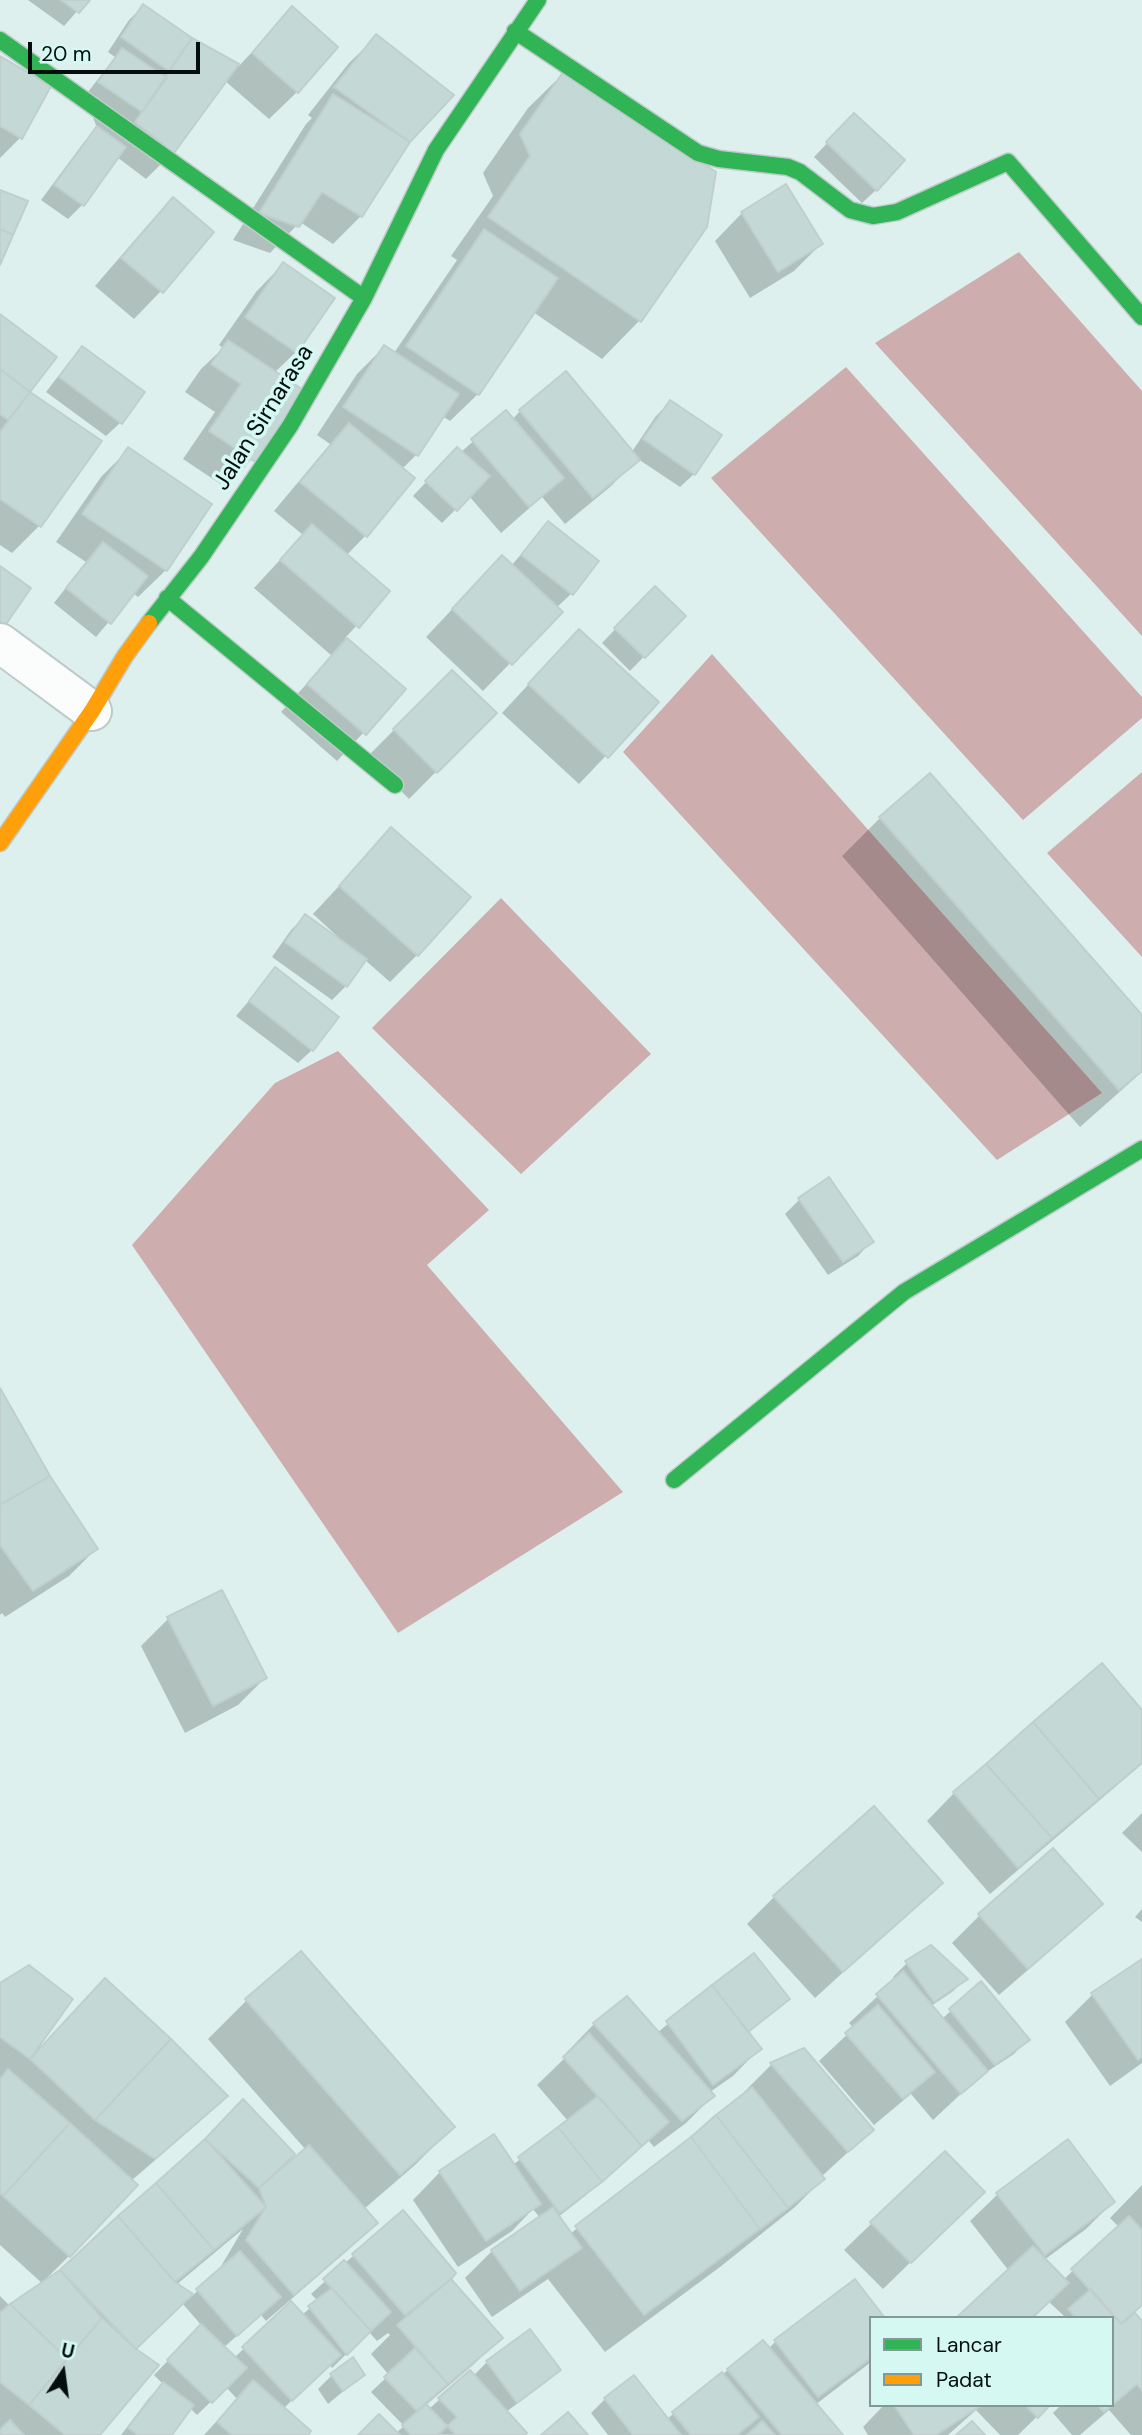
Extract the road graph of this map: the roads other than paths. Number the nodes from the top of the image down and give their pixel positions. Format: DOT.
graph roads {
  1 [pos="538,0"];
  2 [pos="515,30"];
  3 [pos="0,40"];
  4 [pos="364,298"];
  5 [pos="1142,317"];
  6 [pos="167,598"];
  7 [pos="0,643"];
  8 [pos="92,711"];
  9 [pos="395,785"];
  10 [pos="0,843"];
  11 [pos="1142,1149"];
  12 [pos="674,1480"];
  1 -- 2 [label="street, Jalan Sirnarasa"];
  2 -- 4 [label="street, Jalan Sirnarasa"];
  2 -- 5 [label="street"];
  3 -- 4 [label="street"];
  4 -- 6 [label="street, Jalan Sirnarasa"];
  6 -- 8 [label="street, Jalan Sirnarasa"];
  6 -- 9 [label="street"];
  7 -- 8 [label="street"];
  8 -- 10 [label="street, Jalan Sirnarasa"];
  11 -- 12 [label="street"];
}
